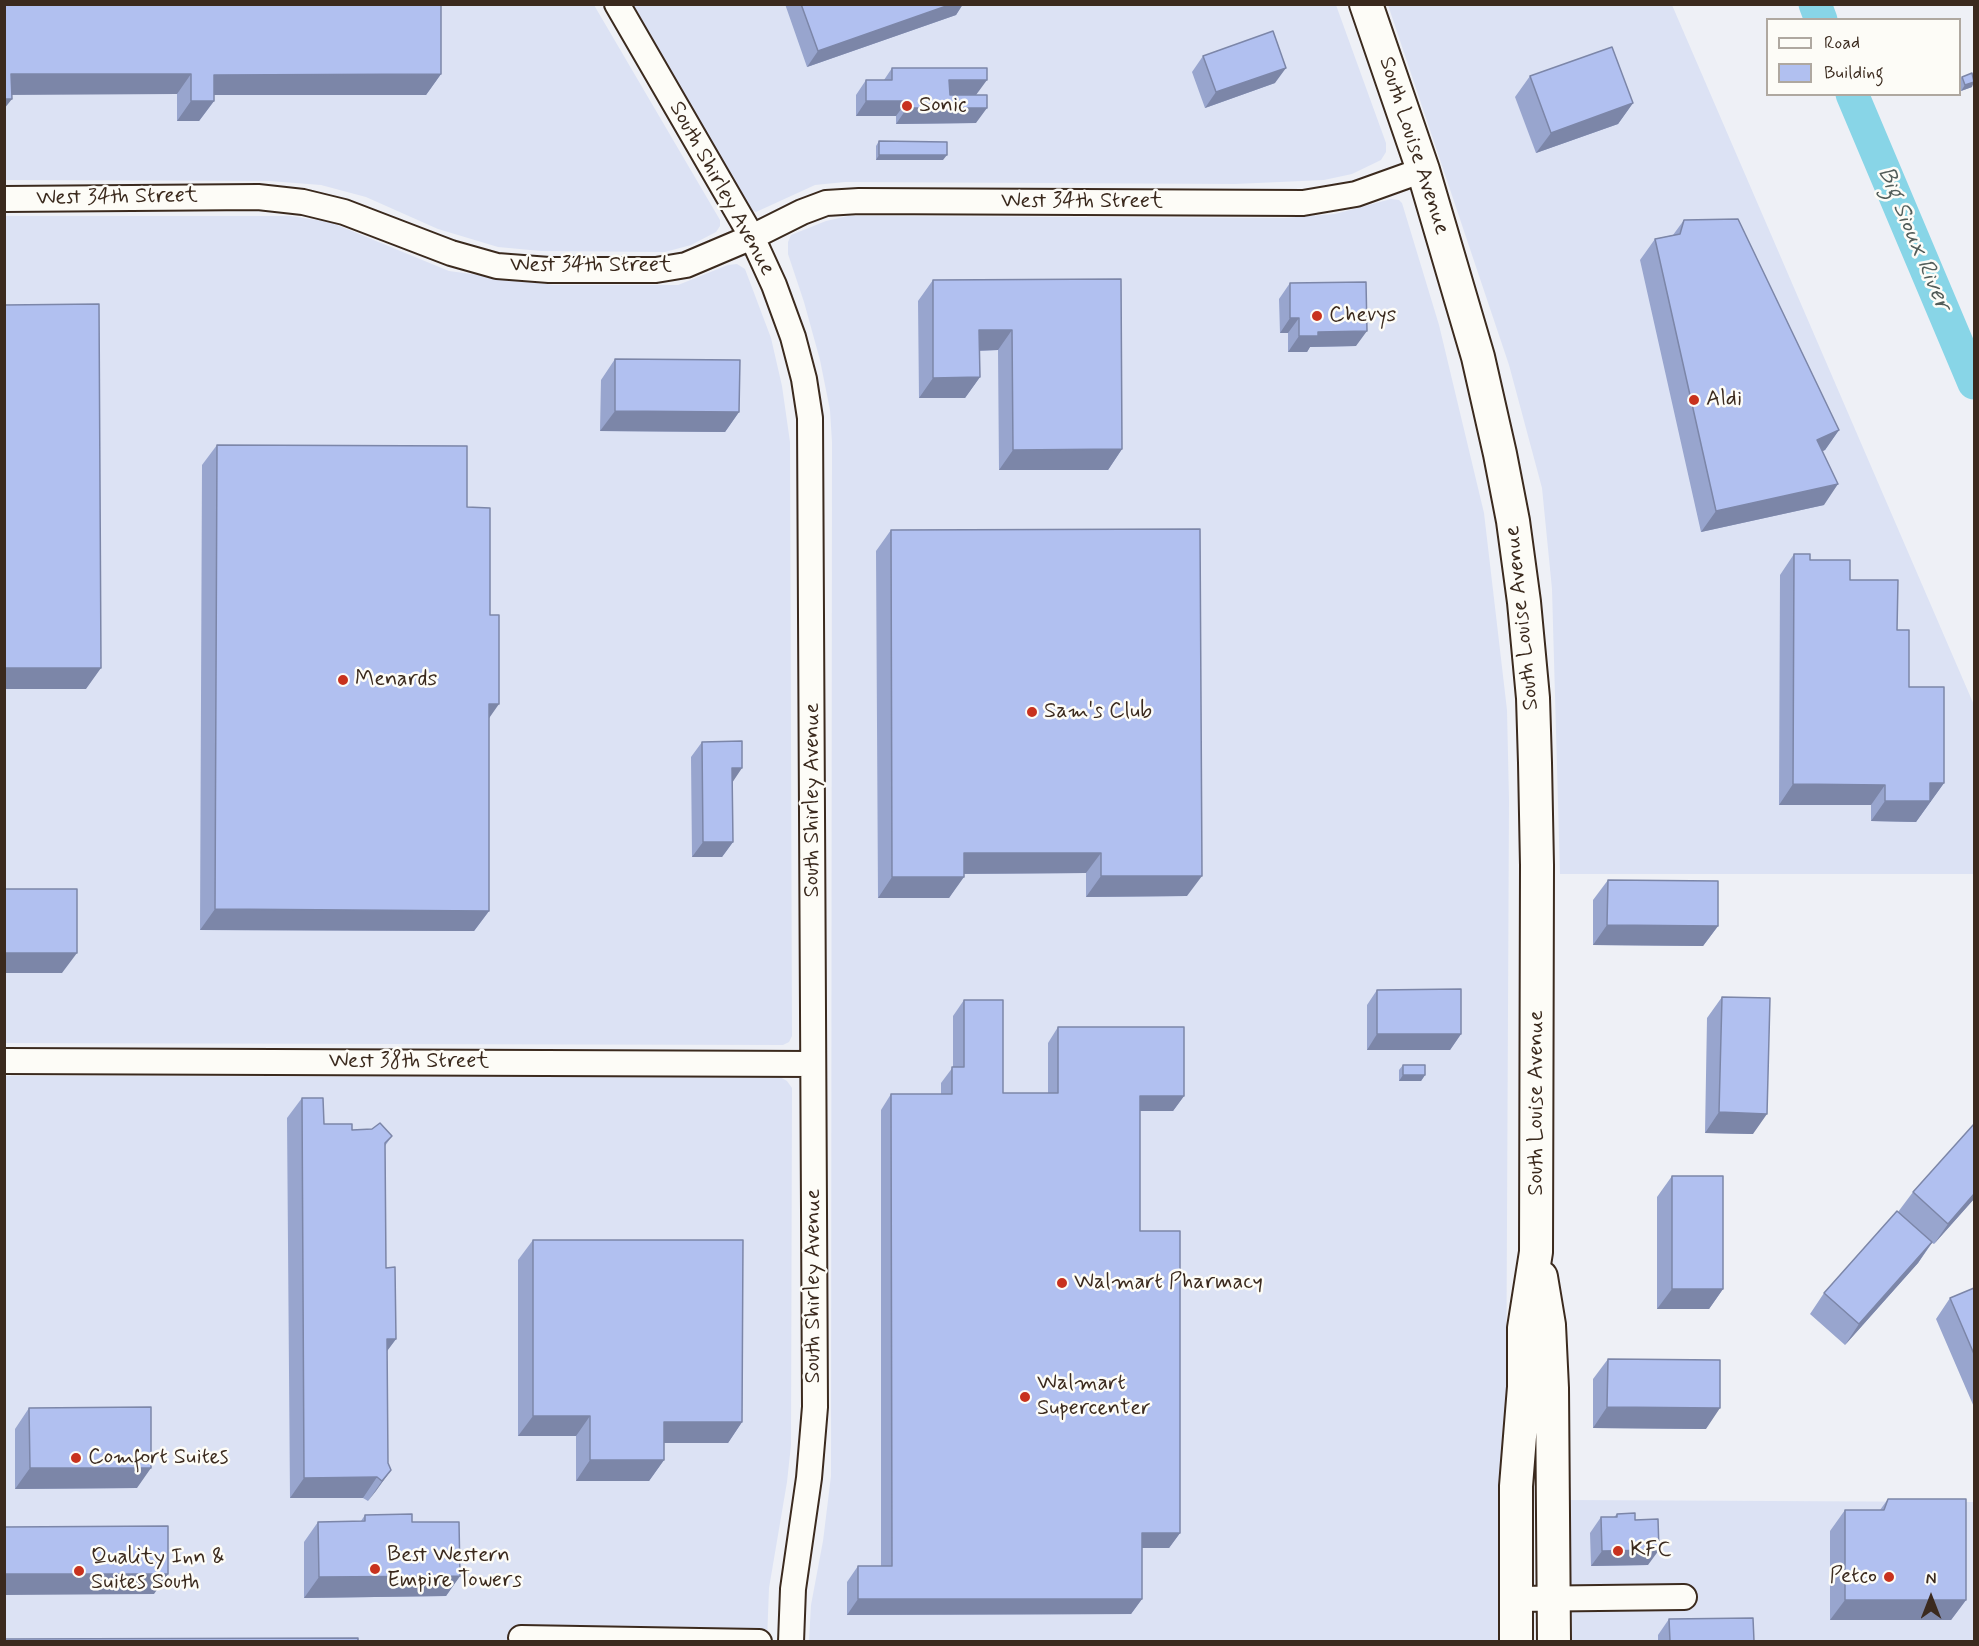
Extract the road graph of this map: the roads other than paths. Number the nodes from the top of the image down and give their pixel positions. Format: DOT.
graph roads {
  1 [pos="616,4"];
  2 [pos="1366,4"];
  3 [pos="1423,170"];
  4 [pos="4,199"];
  5 [pos="752,237"];
  6 [pos="4,1061"];
  7 [pos="813,1064"];
  8 [pos="1536,1252"];
  9 [pos="1684,1597"];
  10 [pos="1515,1599"];
  11 [pos="1553,1599"];
  12 [pos="522,1638"];
  13 [pos="759,1641"];
  14 [pos="791,1641"];
  15 [pos="1516,1641"];
  16 [pos="1554,1641"];
  1 -- 5 [label="street, South Shirley Avenue"];
  2 -- 3 [label="main road, South Louise Avenue"];
  3 -- 5 [label="street, West 34th Street"];
  3 -- 8 [label="main road, South Louise Avenue"];
  4 -- 5 [label="street, West 34th Street"];
  5 -- 7 [label="street, South Shirley Avenue"];
  6 -- 7 [label="street, West 38th Street"];
  7 -- 14 [label="street, South Shirley Avenue"];
  8 -- 10 [label="main road, South Louise Avenue"];
  8 -- 11 [label="main road, South Louise Avenue"];
  9 -- 11 [label="street"];
  10 -- 11 [label="street"];
  10 -- 15 [label="main road, South Louise Avenue"];
  11 -- 16 [label="main road, South Louise Avenue"];
  12 -- 13 [label="street"];
}
